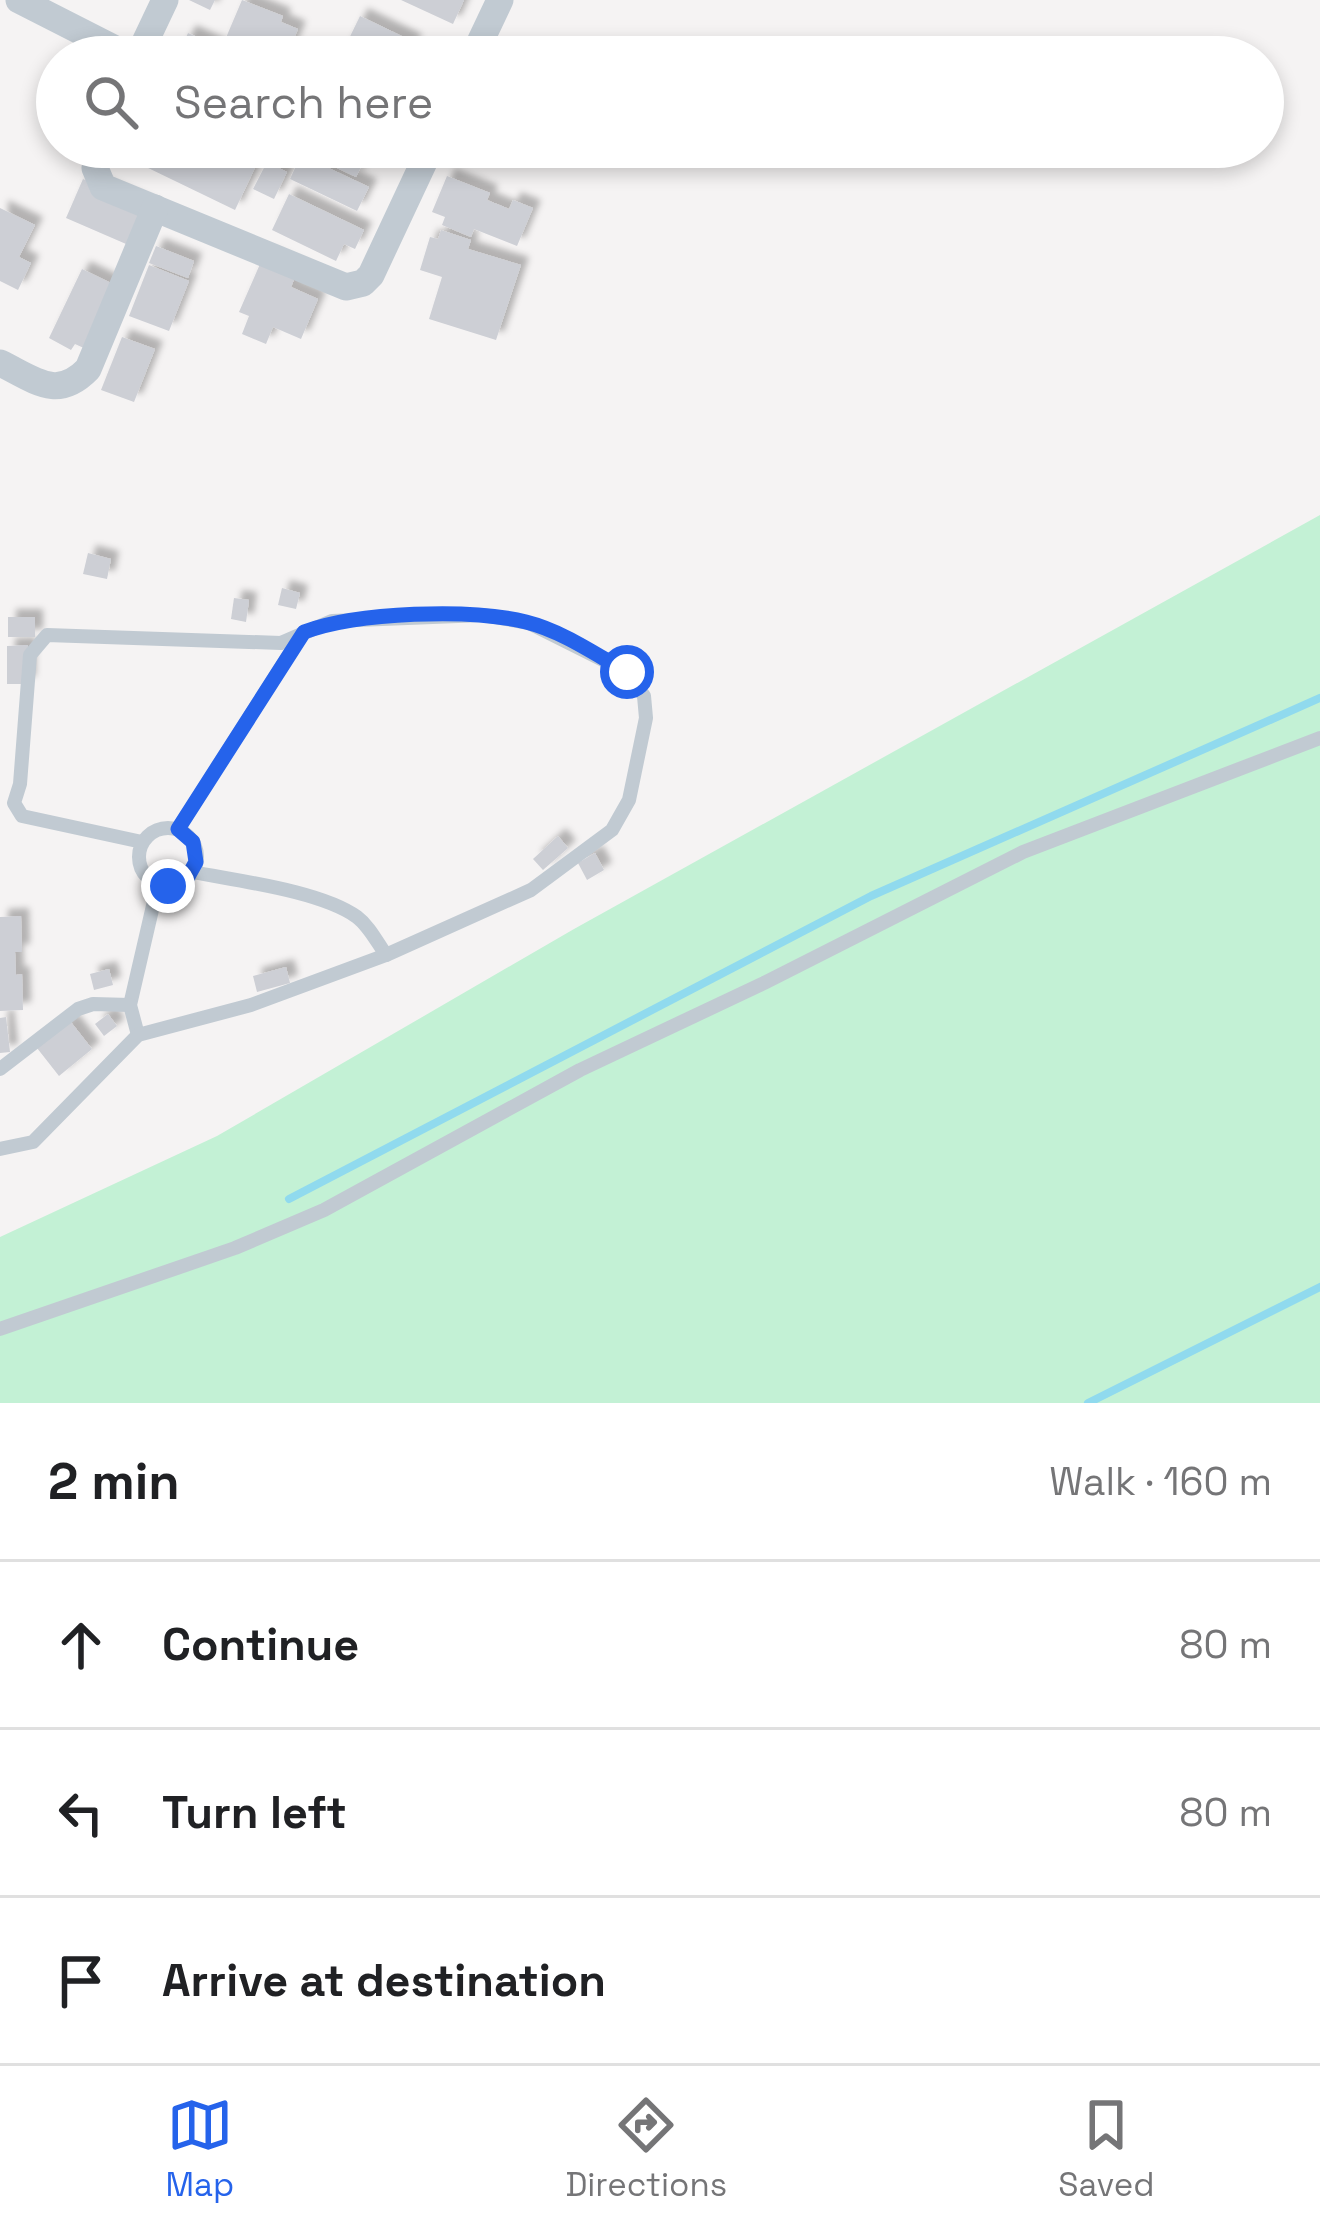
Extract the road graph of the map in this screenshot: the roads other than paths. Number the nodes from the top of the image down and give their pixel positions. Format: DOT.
graph roads {
  1 [pos="19,0"];
  2 [pos="165,0"];
  3 [pos="500,0"];
  4 [pos="92,36"];
  5 [pos="146,36"];
  6 [pos="483,36"];
  7 [pos="95,168"];
  8 [pos="421,168"];
  9 [pos="155,208"];
  10 [pos="0,363"];
  11 [pos="304,632"];
  12 [pos="1320,738"];
  13 [pos="178,829"];
  14 [pos="142,842"];
  15 [pos="193,872"];
  16 [pos="158,884"];
  17 [pos="386,955"];
  18 [pos="130,1005"];
  19 [pos="138,1035"];
  20 [pos="0,1069"];
  21 [pos="0,1148"];
  22 [pos="0,1329"];
  1 -- 4 [label="street"];
  2 -- 5 [label="street"];
  3 -- 6 [label="street"];
  7 -- 9 [label="street"];
  8 -- 9 [label="street"];
  9 -- 10 [label="street"];
  11 -- 13 [label="lane"];
  11 -- 14 [label="lane"];
  11 -- 17 [label="lane"];
  12 -- 22 [label="lane"];
  13 -- 14 [label="lane"];
  13 -- 15 [label="lane"];
  14 -- 16 [label="lane"];
  15 -- 16 [label="lane"];
  15 -- 17 [label="lane"];
  16 -- 18 [label="lane"];
  17 -- 19 [label="lane"];
  18 -- 19 [label="lane"];
  18 -- 20 [label="lane"];
  19 -- 21 [label="lane"];
}
